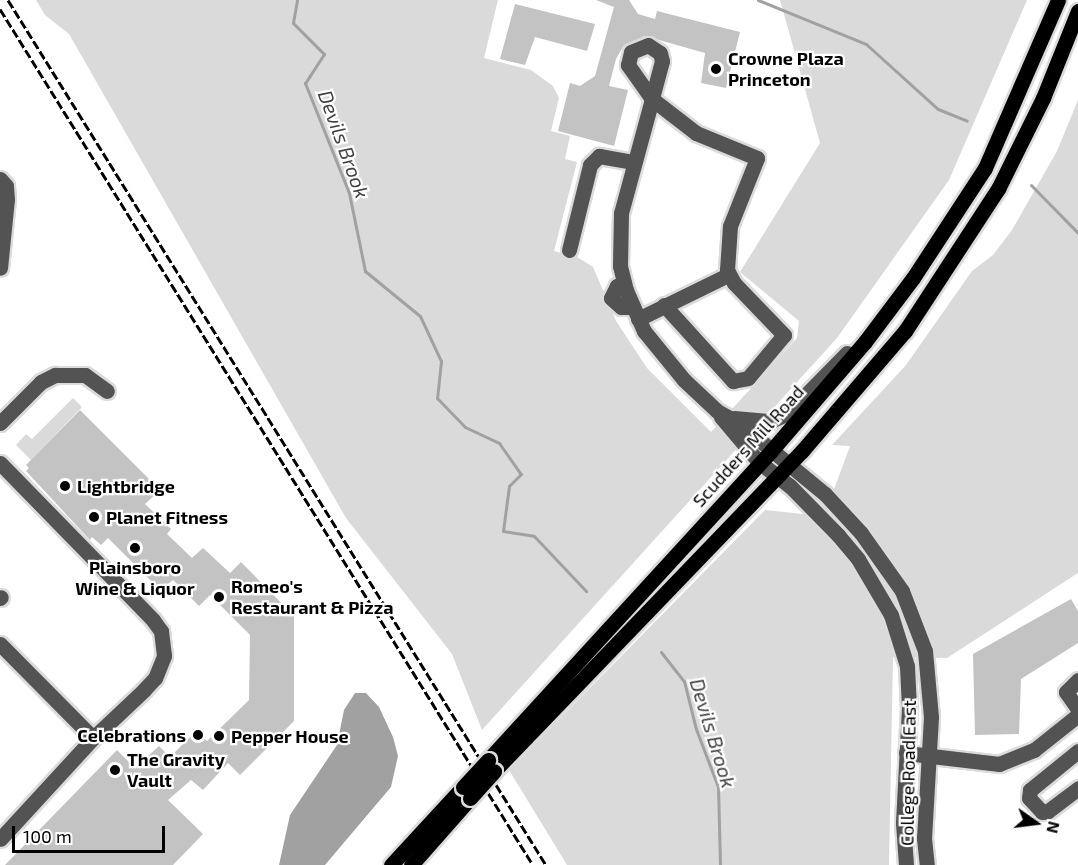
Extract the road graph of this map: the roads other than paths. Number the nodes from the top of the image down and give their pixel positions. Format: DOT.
graph roads {
  1 [pos="1058,0"];
  2 [pos="1078,11"];
  3 [pos="632,162"];
  4 [pos="0,179"];
  5 [pos="569,250"];
  6 [pos="0,267"];
  7 [pos="728,275"];
  8 [pos="664,305"];
  9 [pos="635,313"];
  10 [pos="864,343"];
  11 [pos="107,391"];
  12 [pos="717,411"];
  13 [pos="0,423"];
  14 [pos="771,451"];
  15 [pos="759,462"];
  16 [pos="0,463"];
  17 [pos="789,464"];
  18 [pos="777,477"];
  19 [pos="0,644"];
  20 [pos="1078,680"];
  21 [pos="1078,709"];
  22 [pos="1078,715"];
  23 [pos="93,738"];
  24 [pos="1078,751"];
  25 [pos="906,753"];
  26 [pos="928,755"];
  27 [pos="491,766"];
  28 [pos="1078,788"];
  29 [pos="466,792"];
  30 [pos="0,839"];
  31 [pos="391,865"];
  32 [pos="411,865"];
  33 [pos="906,865"];
  34 [pos="927,865"];
  1 -- 10 [label="main road, Scudders Mill Road"];
  2 -- 17 [label="main road, Scudders Mill Road"];
  3 -- 5 [label="street"];
  3 -- 7 [label="street"];
  3 -- 9 [label="street"];
  4 -- 6 [label="street"];
  7 -- 8 [label="street"];
  7 -- 8 [label="street"];
  8 -- 9 [label="street"];
  9 -- 12 [label="street"];
  10 -- 12 [label="street"];
  10 -- 14 [label="main road, Scudders Mill Road"];
  11 -- 13 [label="street"];
  12 -- 14 [label="street, College Road East"];
  12 -- 15 [label="street, College Road East"];
  14 -- 15 [label="main road, Scudders Mill Road"];
  14 -- 17 [label="street, College Road East"];
  15 -- 18 [label="street, College Road East"];
  15 -- 27 [label="main road, Scudders Mill Road"];
  16 -- 23 [label="street"];
  17 -- 18 [label="main road, Scudders Mill Road"];
  17 -- 26 [label="street, College Road East"];
  18 -- 25 [label="street, College Road East"];
  18 -- 27 [label="main road, Scudders Mill Road"];
  19 -- 23 [label="street"];
  20 -- 21 [label="street"];
  22 -- 26 [label="street"];
  23 -- 30 [label="street"];
  24 -- 28 [label="street"];
  25 -- 26 [label="street"];
  25 -- 33 [label="street, College Road East"];
  26 -- 34 [label="street, College Road East"];
  27 -- 29 [label="main road, Scudders Mill Road, bridge"];
  29 -- 31 [label="main road, Scudders Mill Road"];
  29 -- 32 [label="main road, Scudders Mill Road"];
}
